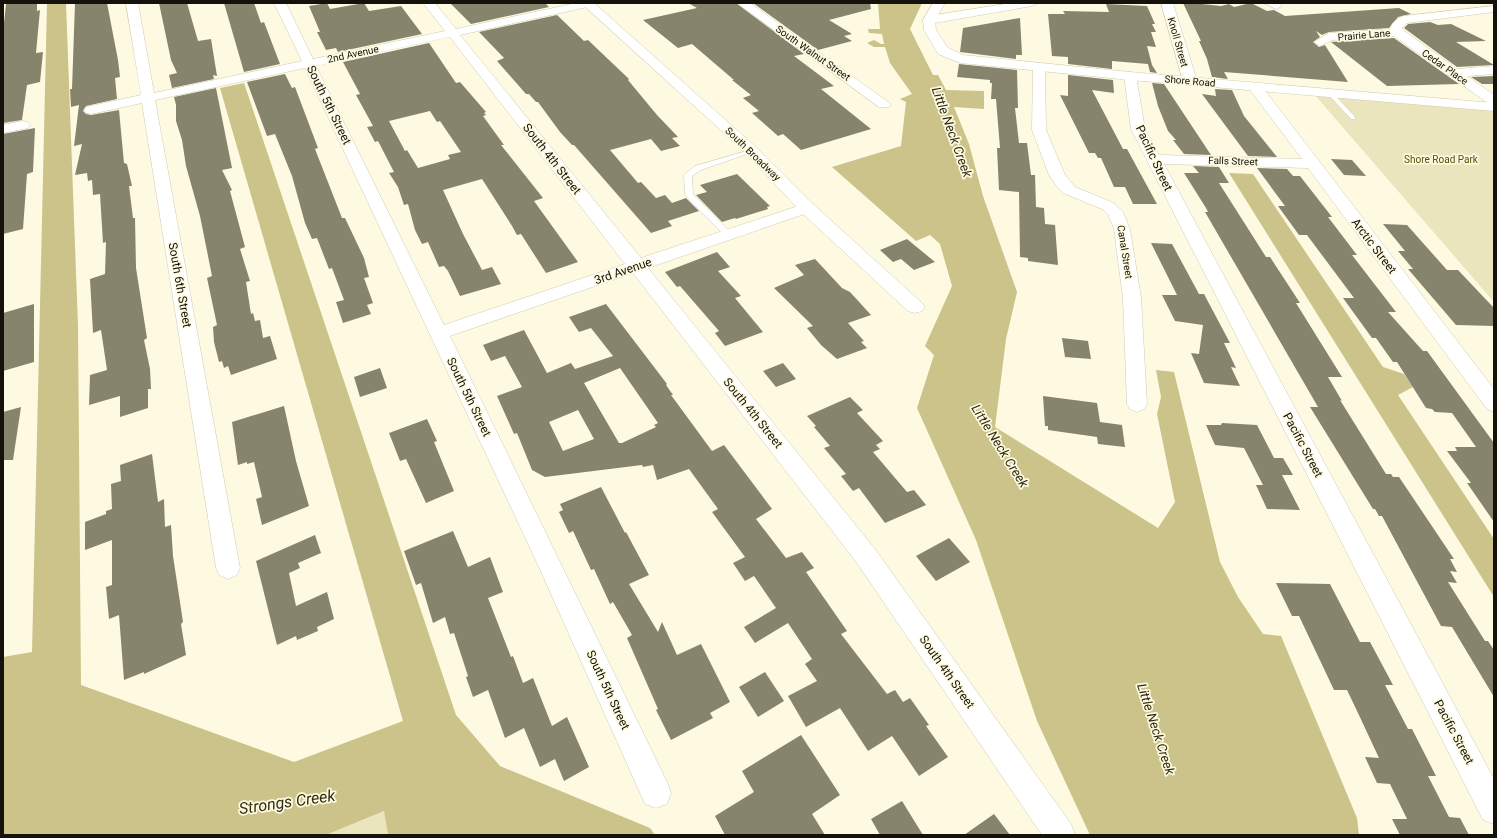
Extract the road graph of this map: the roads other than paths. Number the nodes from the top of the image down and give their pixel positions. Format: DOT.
graph roads {
  1 [pos="132,3"];
  2 [pos="280,3"];
  3 [pos="429,3"];
  4 [pos="589,3"];
  5 [pos="742,3"];
  6 [pos="939,3"];
  7 [pos="1032,3"];
  8 [pos="1167,3"];
  9 [pos="1422,7"];
  10 [pos="1494,9"];
  11 [pos="1441,15"];
  12 [pos="929,20"];
  13 [pos="1397,32"];
  14 [pos="453,33"];
  15 [pos="1320,42"];
  16 [pos="310,64"];
  17 [pos="1039,67"];
  18 [pos="1494,70"];
  19 [pos="1454,73"];
  20 [pos="1130,76"];
  21 [pos="1190,81"];
  22 [pos="1254,87"];
  23 [pos="1330,93"];
  24 [pos="149,98"];
  25 [pos="1494,101"];
  26 [pos="884,104"];
  27 [pos="1494,107"];
  28 [pos="90,110"];
  29 [pos="1353,118"];
  30 [pos="23,124"];
  31 [pos="3,129"];
  32 [pos="752,151"];
  33 [pos="1153,158"];
  34 [pos="1312,164"];
  35 [pos="807,208"];
  36 [pos="729,235"];
  37 [pos="636,266"];
  38 [pos="915,307"];
  39 [pos="439,333"];
  40 [pos="1137,404"];
  41 [pos="1494,404"];
  42 [pos="228,568"];
  43 [pos="656,793"];
  44 [pos="1494,809"];
  45 [pos="1060,835"];
  1 -- 24 [label="street, South 6th Street"];
  2 -- 16 [label="street, South 5th Street"];
  3 -- 14 [label="street, South 4th Street"];
  4 -- 14 [label="street, 2nd Avenue"];
  4 -- 32 [label="street, South Broadway"];
  5 -- 26 [label="street, South Walnut Street"];
  6 -- 12 [label="street"];
  7 -- 12 [label="street"];
  8 -- 21 [label="street, Knoll Street"];
  9 -- 11 [label="street"];
  10 -- 11 [label="street, Prairie Lane"];
  11 -- 13 [label="street, Prairie Lane"];
  12 -- 17 [label="street, Shore Road"];
  13 -- 15 [label="street, Prairie Lane"];
  13 -- 19 [label="street, Cedar Place"];
  14 -- 16 [label="street, 2nd Avenue"];
  14 -- 37 [label="street, South 4th Street"];
  16 -- 24 [label="street, 2nd Avenue"];
  16 -- 39 [label="street, South 5th Street"];
  17 -- 20 [label="street, Shore Road"];
  17 -- 40 [label="street, Canal Street"];
  18 -- 19 [label="street"];
  19 -- 25 [label="street, Cedar Place"];
  20 -- 21 [label="street, Shore Road"];
  20 -- 33 [label="street, Pacific Street"];
  21 -- 22 [label="street, Shore Road"];
  22 -- 23 [label="street, Shore Road"];
  22 -- 34 [label="street, Arctic Street"];
  23 -- 27 [label="street, Shore Road"];
  23 -- 29 [label="lane"];
  24 -- 28 [label="street, 2nd Avenue"];
  24 -- 42 [label="street, South 6th Street"];
  30 -- 31 [label="street"];
  32 -- 35 [label="street, South Broadway"];
  32 -- 36 [label="lane"];
  33 -- 34 [label="street, Falls Street"];
  33 -- 44 [label="street, Pacific Street"];
  34 -- 41 [label="street, Arctic Street"];
  35 -- 36 [label="street, 3rd Avenue"];
  35 -- 38 [label="street, South Broadway"];
  36 -- 37 [label="street, 3rd Avenue"];
  37 -- 39 [label="street, 3rd Avenue"];
  37 -- 45 [label="street, South 4th Street"];
  39 -- 43 [label="street, South 5th Street"];
}
